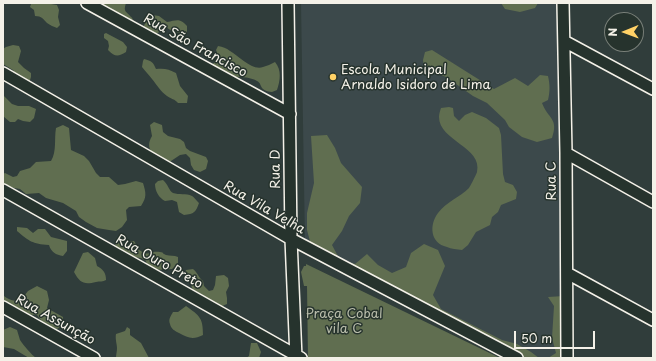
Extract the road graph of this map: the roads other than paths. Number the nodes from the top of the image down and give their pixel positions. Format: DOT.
graph roads {
  1 [pos="87,3"];
  2 [pos="288,3"];
  3 [pos="563,3"];
  4 [pos="564,41"];
  5 [pos="3,73"];
  6 [pos="653,89"];
  7 [pos="290,114"];
  8 [pos="566,153"];
  9 [pos="3,190"];
  10 [pos="653,202"];
  11 [pos="291,239"];
  12 [pos="567,273"];
  13 [pos="3,307"];
  14 [pos="653,320"];
  15 [pos="298,357"];
  16 [pos="94,358"];
  17 [pos="516,358"];
  18 [pos="567,358"];
  1 -- 7 [label="street, Rua São Francisco"];
  2 -- 7 [label="street, Rua D"];
  3 -- 4 [label="street, Rua C"];
  4 -- 6 [label="street"];
  4 -- 8 [label="street, Rua C"];
  5 -- 11 [label="street, Rua Vila Velha"];
  7 -- 11 [label="street, Rua D"];
  8 -- 10 [label="street"];
  8 -- 12 [label="street, Rua C"];
  9 -- 15 [label="street, Rua Ouro Preto"];
  11 -- 15 [label="street, Rua D"];
  11 -- 17 [label="street, Rua Vila Velha"];
  12 -- 14 [label="street"];
  12 -- 18 [label="street, Rua C"];
  13 -- 16 [label="street, Rua Assunção"];
}
